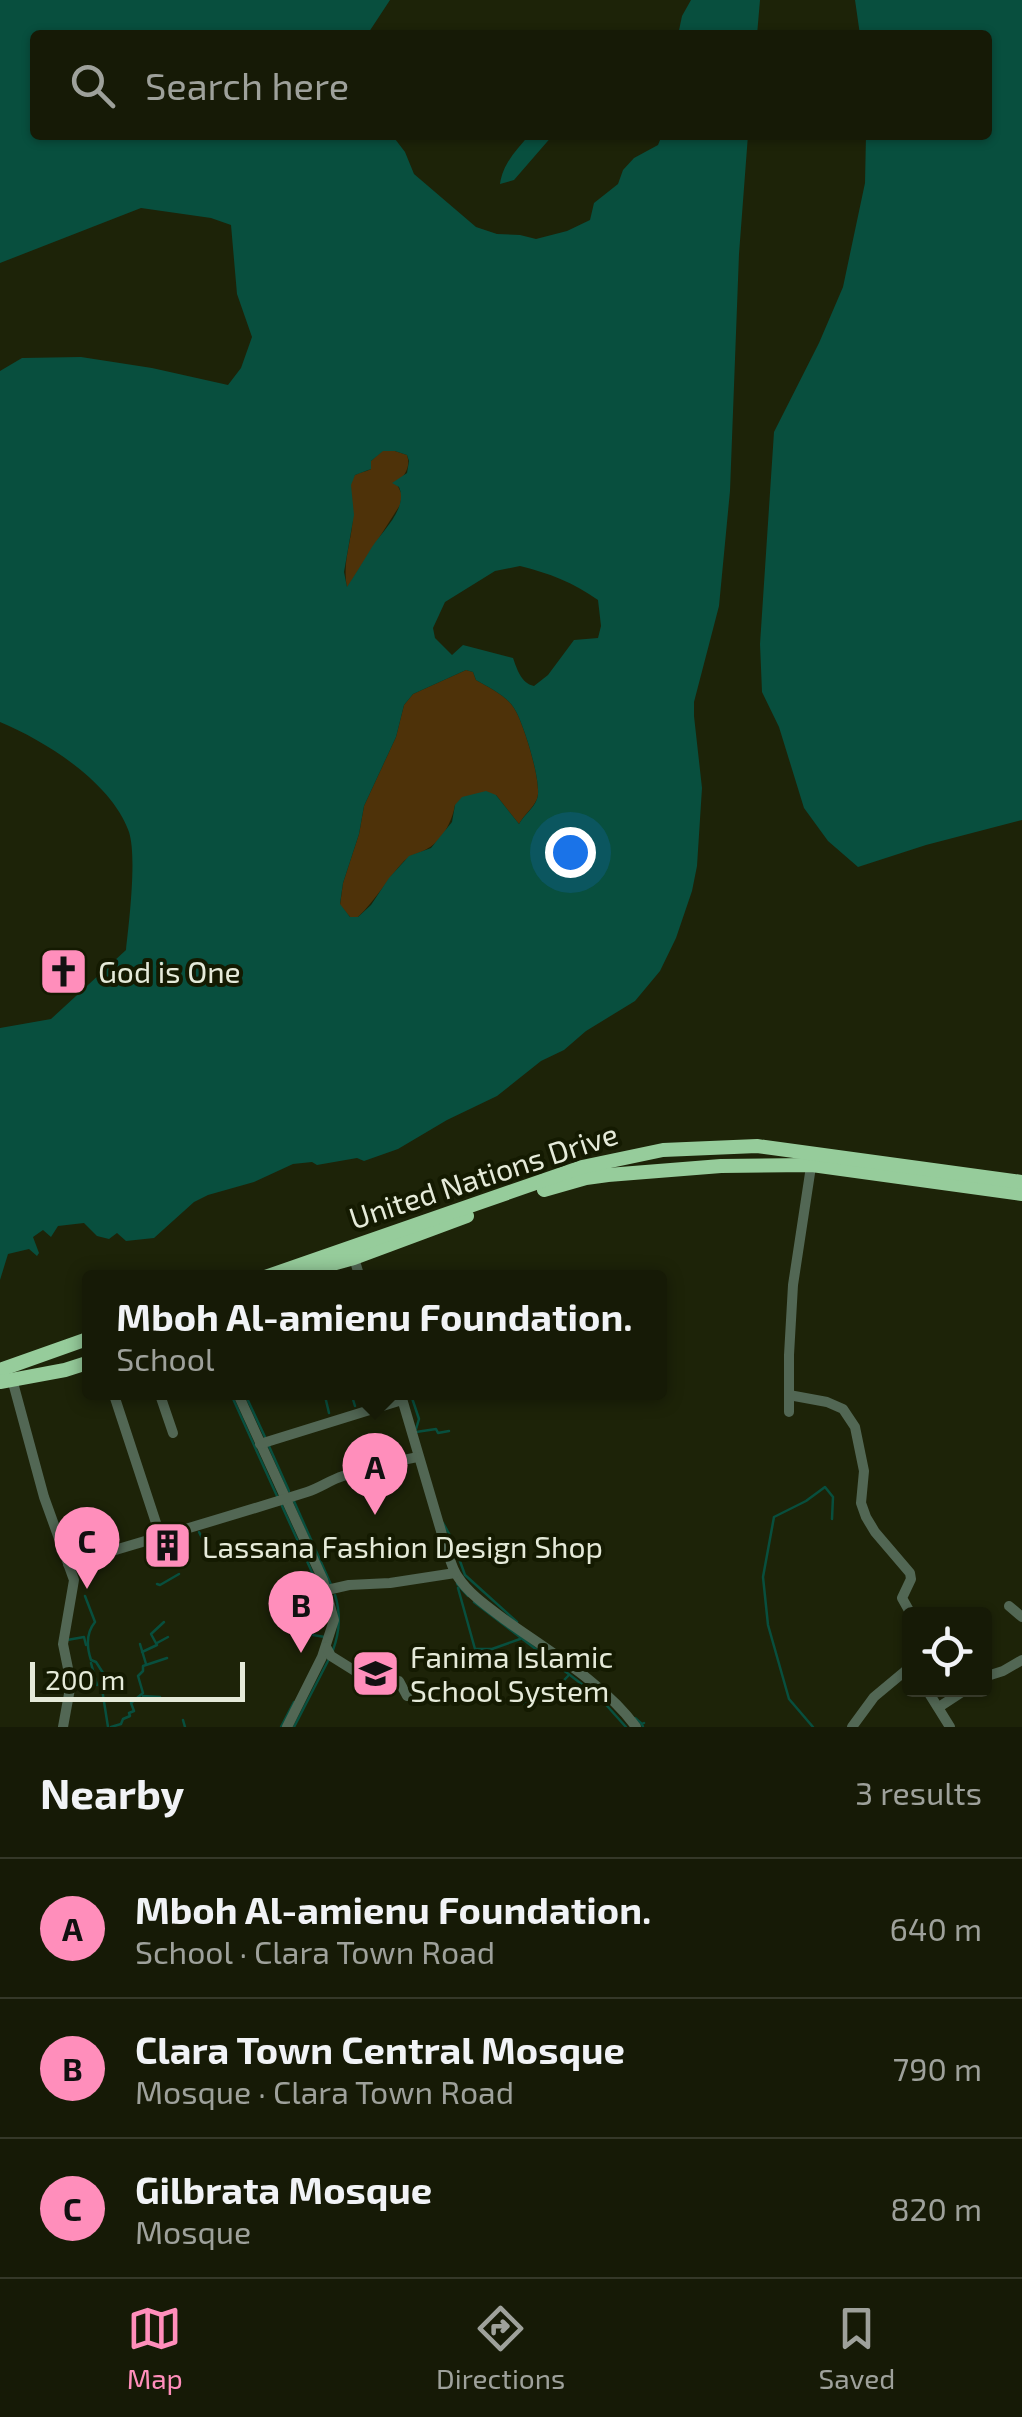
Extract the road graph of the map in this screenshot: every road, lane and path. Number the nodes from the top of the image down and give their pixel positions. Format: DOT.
graph roads {
  1 [pos="722,1146"];
  2 [pos="663,1150"];
  3 [pos="812,1160"];
  4 [pos="721,1166"];
  5 [pos="662,1172"];
  6 [pos="1022,1182"];
  7 [pos="1022,1194"];
  8 [pos="354,1258"];
  9 [pos="285,1270"];
  10 [pos="314,1270"];
  11 [pos="358,1270"];
  12 [pos="82,1342"];
  13 [pos="82,1365"];
  14 [pos="4,1377"];
  15 [pos="789,1396"];
  16 [pos="116,1400"];
  17 [pos="162,1400"];
  18 [pos="242,1400"];
  19 [pos="393,1400"];
  20 [pos="400,1400"];
  21 [pos="789,1412"];
  22 [pos="173,1433"];
  23 [pos="265,1443"];
  24 [pos="418,1456"];
  25 [pos="285,1498"];
  26 [pos="160,1535"];
  27 [pos="68,1564"];
  28 [pos="455,1573"];
  29 [pos="327,1590"];
  30 [pos="1008,1606"];
  31 [pos="907,1607"];
  32 [pos="1022,1617"];
  33 [pos="326,1647"];
  34 [pos="1022,1660"];
  35 [pos="902,1674"];
  36 [pos="992,1675"];
  37 [pos="407,1696"];
  38 [pos="932,1697"];
  39 [pos="954,1697"];
  40 [pos="939,1706"];
  41 [pos="63,1727"];
  42 [pos="287,1727"];
  43 [pos="636,1727"];
  44 [pos="852,1727"];
  45 [pos="950,1727"];
  1 -- 2 [label="highway, United Nations Drive"];
  1 -- 3 [label="highway, United Nations Drive"];
  1 -- 4 [label="highway"];
  2 -- 5 [label="highway"];
  2 -- 9 [label="highway, United Nations Drive"];
  3 -- 4 [label="highway, United Nations Drive"];
  3 -- 6 [label="highway, United Nations Drive"];
  3 -- 7 [label="highway, United Nations Drive"];
  3 -- 15 [label="street"];
  4 -- 5 [label="highway, United Nations Drive"];
  5 -- 8 [label="highway, United Nations Drive"];
  8 -- 10 [label="highway, United Nations Drive"];
  8 -- 11 [label="street"];
  12 -- 14 [label="highway"];
  13 -- 14 [label="highway"];
  14 -- 27 [label="street"];
  15 -- 21 [label="street"];
  15 -- 31 [label="street"];
  16 -- 26 [label="street"];
  17 -- 22 [label="street"];
  18 -- 23 [label="street"];
  19 -- 23 [label="street"];
  20 -- 24 [label="street"];
  23 -- 25 [label="street"];
  24 -- 25 [label="street"];
  24 -- 28 [label="street"];
  25 -- 26 [label="street"];
  25 -- 29 [label="street"];
  26 -- 27 [label="street"];
  27 -- 41 [label="street"];
  28 -- 29 [label="street"];
  28 -- 43 [label="street"];
  29 -- 33 [label="street"];
  30 -- 32 [label="street"];
  33 -- 37 [label="street"];
  33 -- 42 [label="street"];
  34 -- 36 [label="street"];
  35 -- 44 [label="street"];
  38 -- 40 [label="street"];
  39 -- 40 [label="street"];
  40 -- 45 [label="street"];
}
